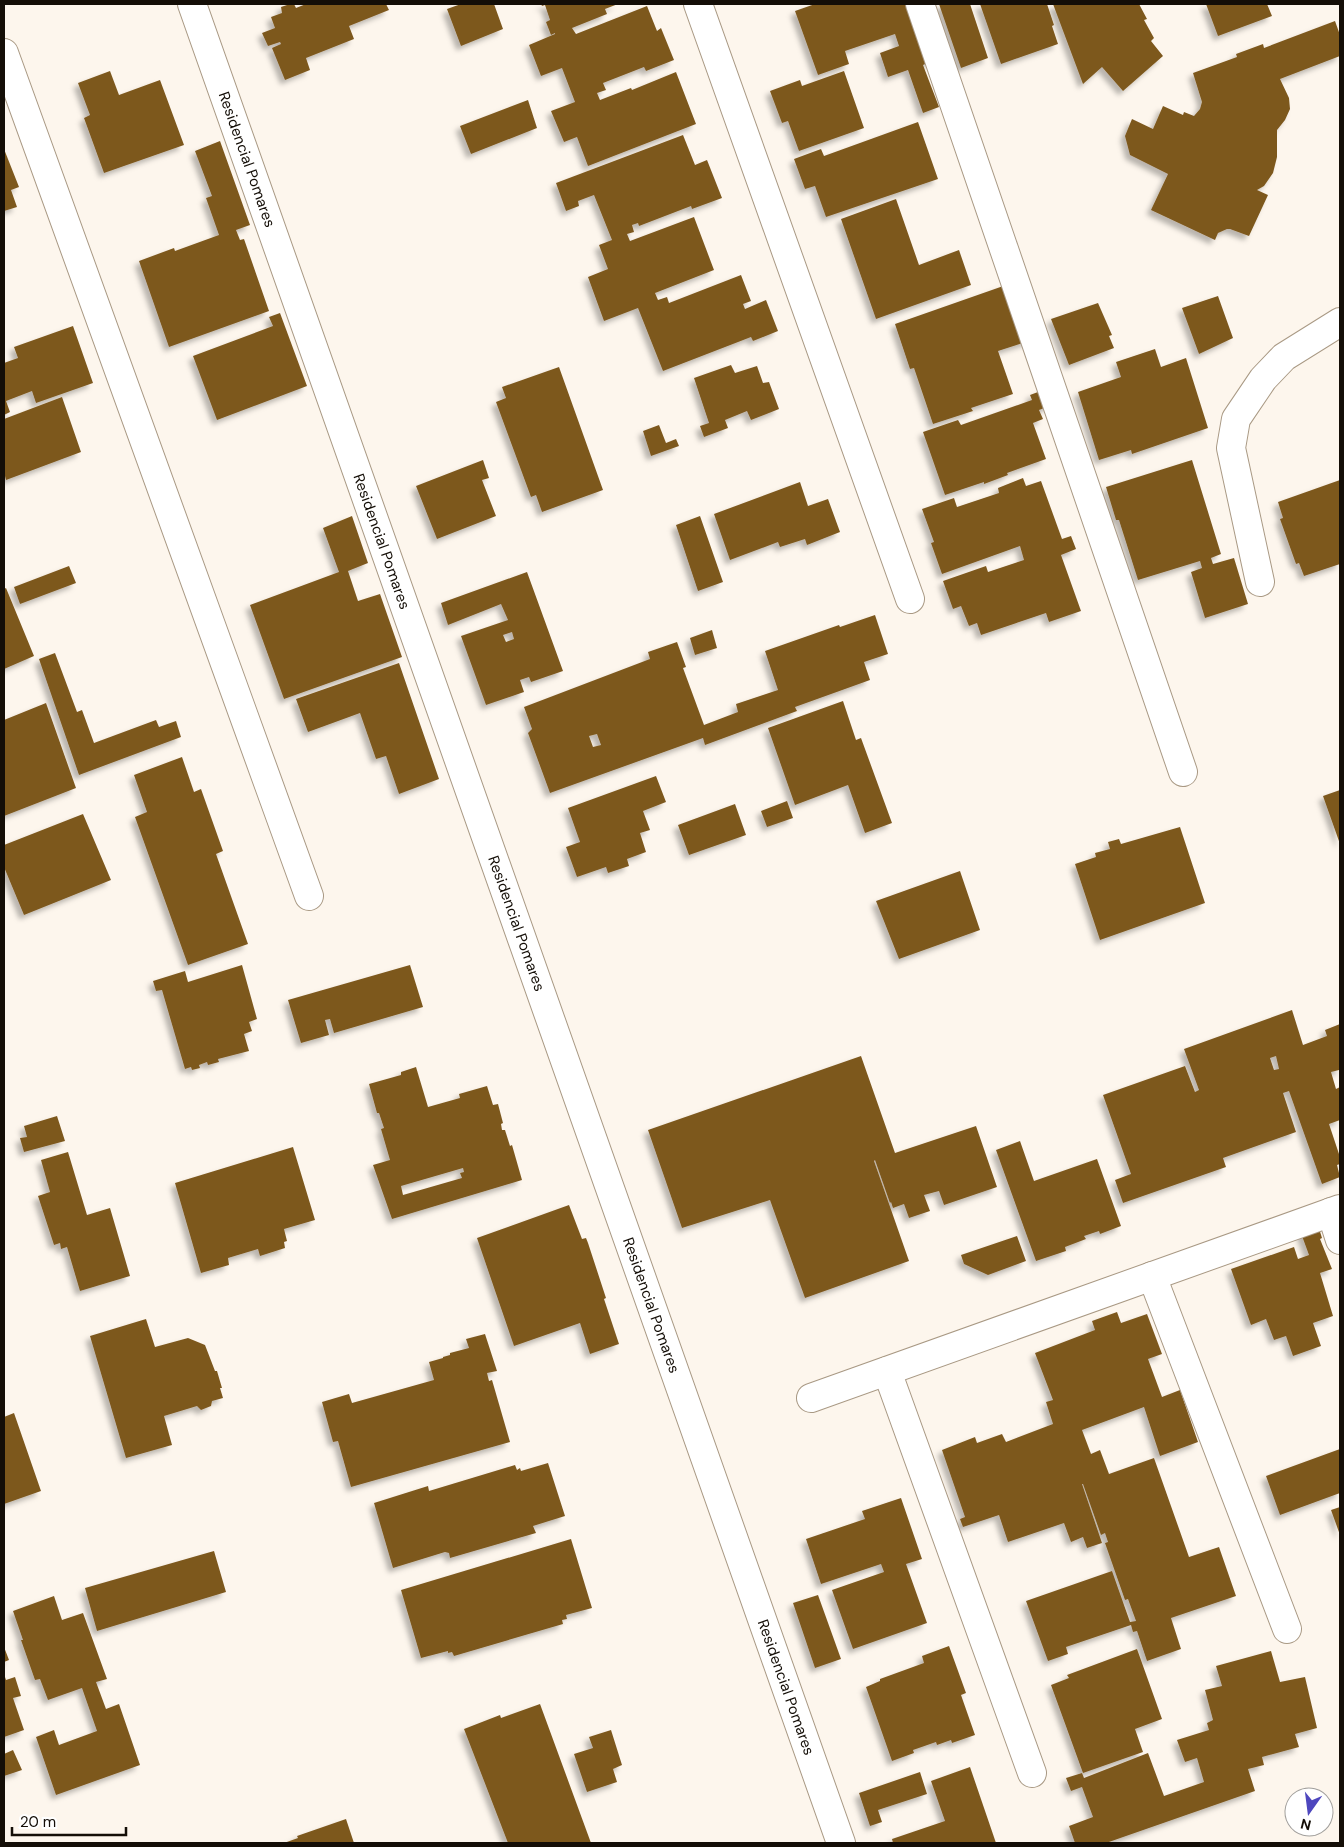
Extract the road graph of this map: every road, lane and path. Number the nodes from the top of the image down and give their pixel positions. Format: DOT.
graph roads {
  1 [pos="192,4"];
  2 [pos="698,4"];
  3 [pos="920,4"];
  4 [pos="4,53"];
  5 [pos="1340,322"];
  6 [pos="1260,582"];
  7 [pos="910,599"];
  8 [pos="1183,772"];
  9 [pos="309,896"];
  10 [pos="1336,1211"];
  11 [pos="1340,1240"];
  12 [pos="1152,1276"];
  13 [pos="887,1371"];
  14 [pos="811,1398"];
  15 [pos="1287,1629"];
  16 [pos="1032,1773"];
  17 [pos="841,1843"];
  1 -- 17 [label="street, Residencial Pomares"];
  2 -- 7 [label="street"];
  3 -- 8 [label="street"];
  4 -- 9 [label="street"];
  5 -- 6 [label="street"];
  10 -- 11 [label="street"];
  10 -- 12 [label="street"];
  12 -- 13 [label="street"];
  12 -- 15 [label="street"];
  13 -- 14 [label="street"];
  13 -- 16 [label="street"];
}
